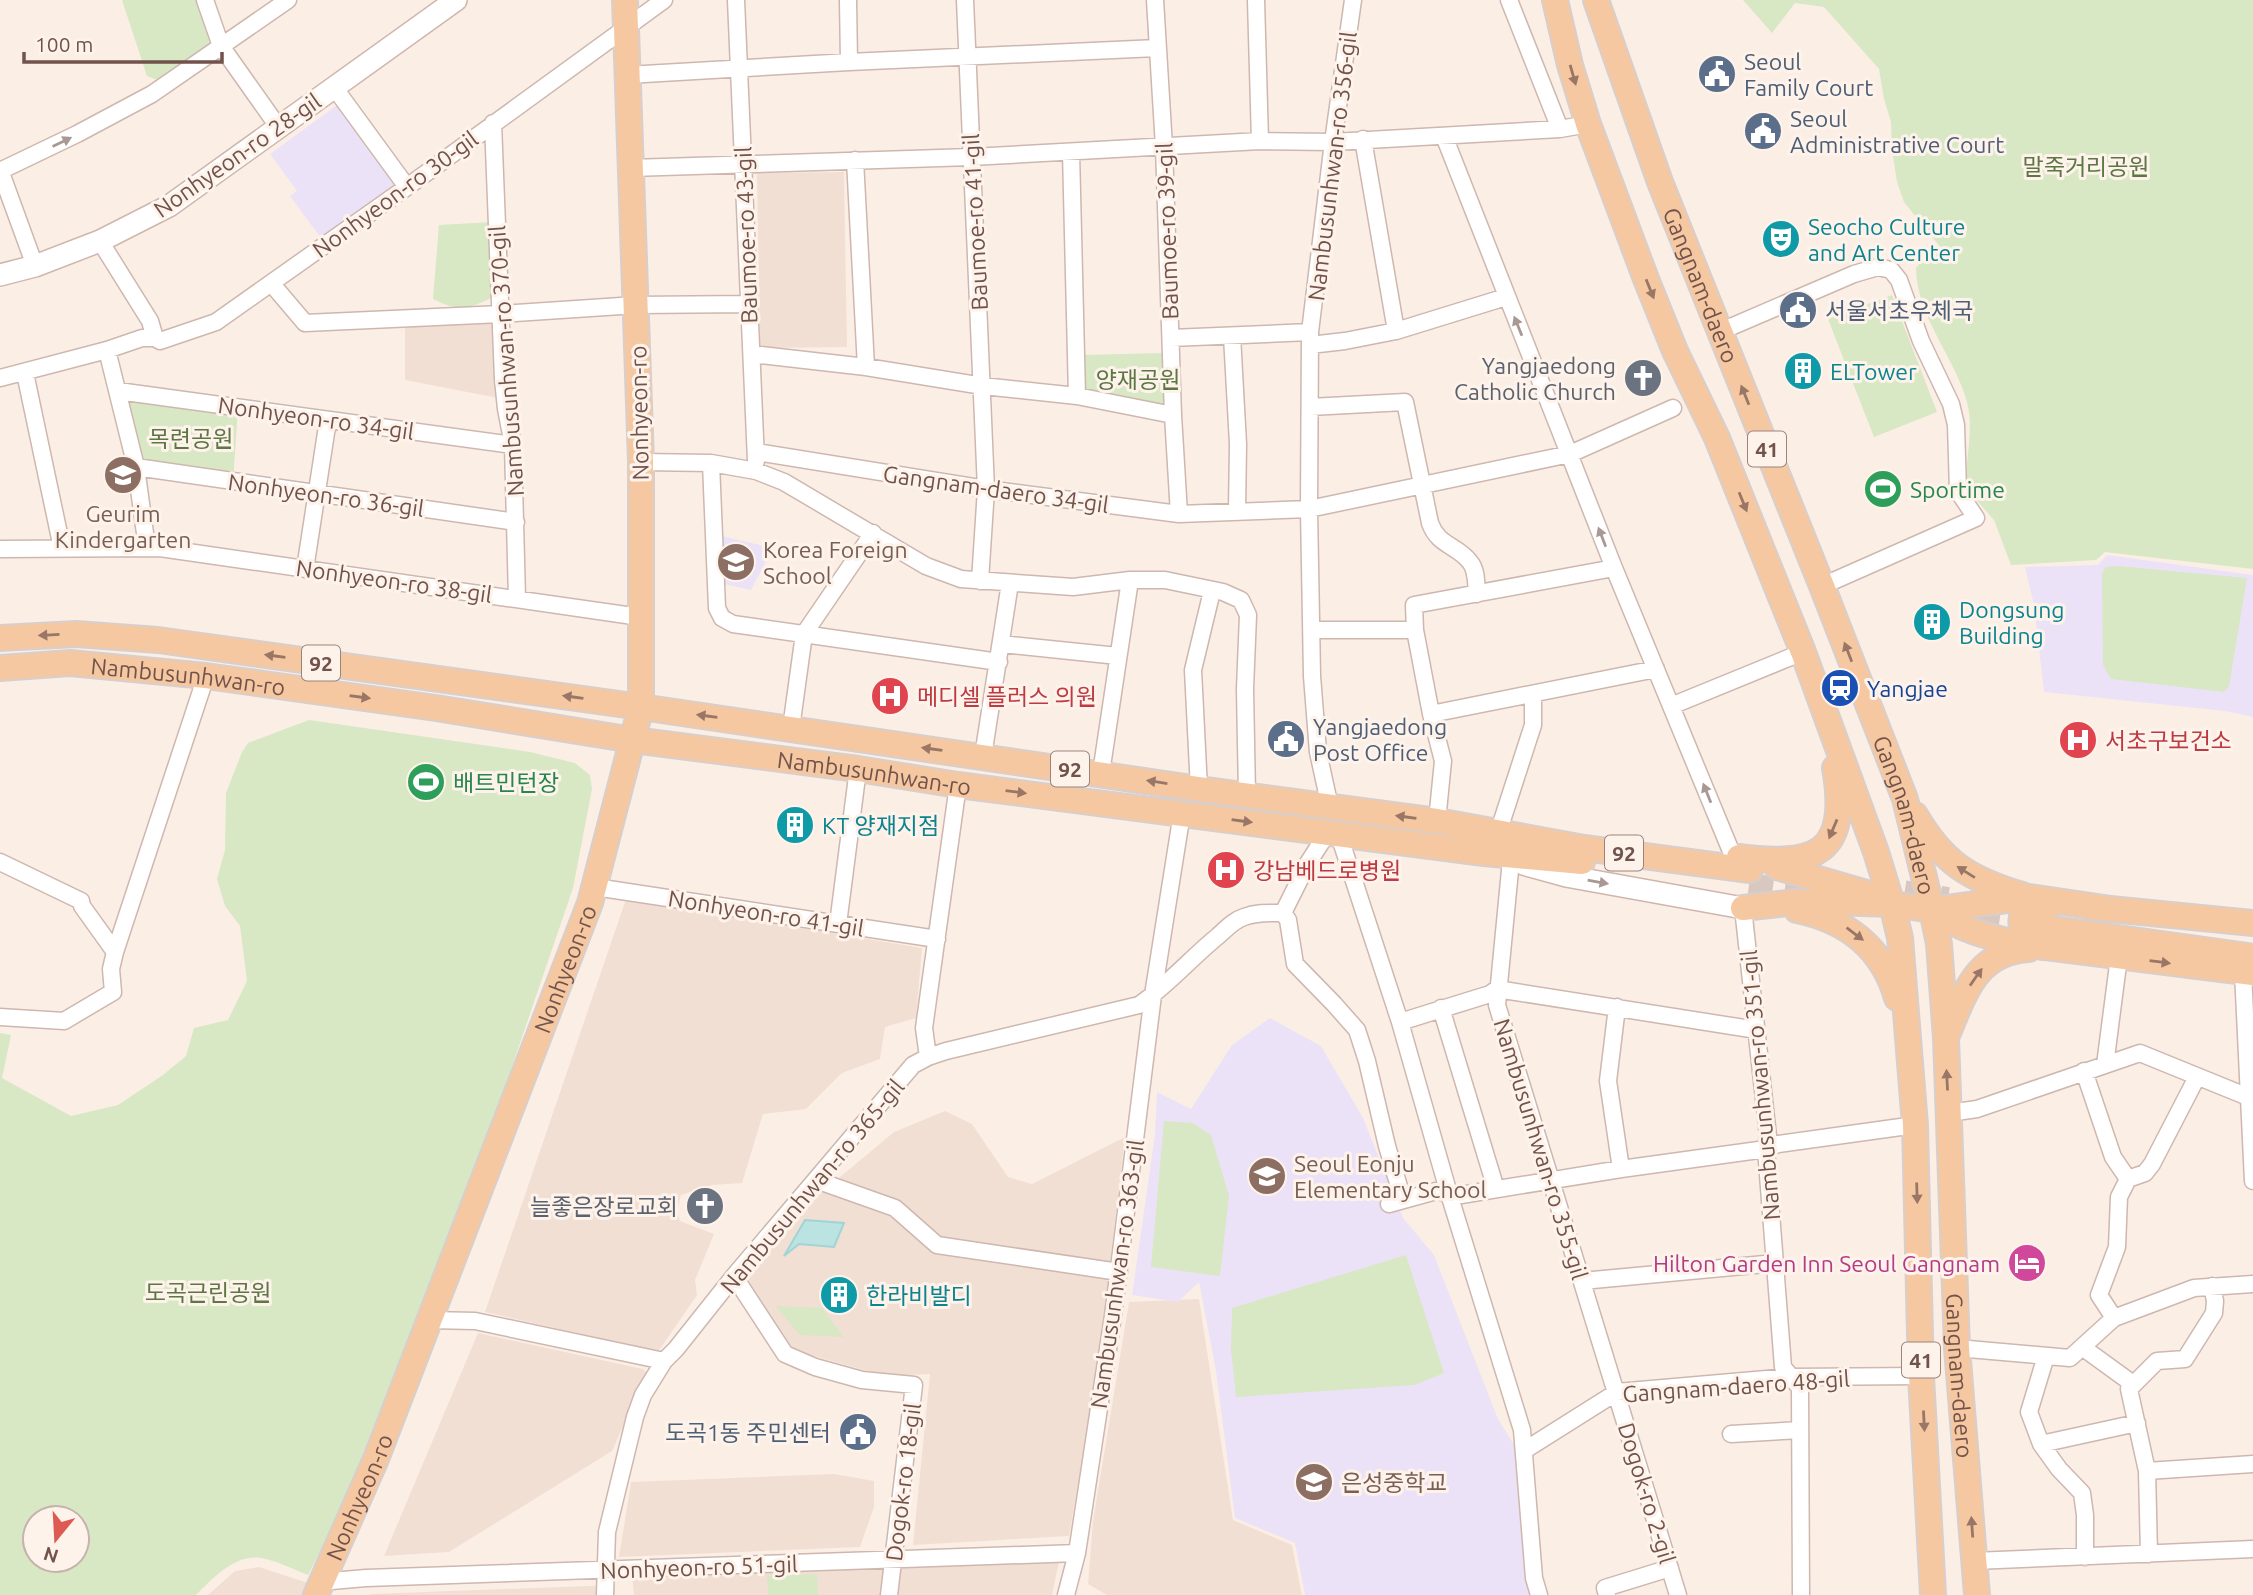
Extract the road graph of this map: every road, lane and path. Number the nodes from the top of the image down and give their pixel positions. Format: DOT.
graph roads {
  1 [pos="205,0"];
  2 [pos="288,0"];
  3 [pos="456,0"];
  4 [pos="625,0"];
  5 [pos="664,0"];
  6 [pos="736,0"];
  7 [pos="848,0"];
  8 [pos="965,0"];
  9 [pos="1155,0"];
  10 [pos="1256,0"];
  11 [pos="1353,0"];
  12 [pos="1508,0"];
  13 [pos="1555,0"];
  14 [pos="1596,0"];
  15 [pos="626,28"];
  16 [pos="221,46"];
  17 [pos="1157,48"];
  18 [pos="967,57"];
  19 [pos="849,62"];
  20 [pos="739,68"];
  21 [pos="627,75"];
  22 [pos="334,87"];
  23 [pos="493,123"];
  24 [pos="1588,124"];
  25 [pos="279,128"];
  26 [pos="1560,129"];
  27 [pos="1444,136"];
  28 [pos="1363,139"];
  29 [pos="1260,141"];
  30 [pos="1333,142"];
  31 [pos="1164,147"];
  32 [pos="1071,152"];
  33 [pos="971,157"];
  34 [pos="855,160"];
  35 [pos="744,165"];
  36 [pos="631,168"];
  37 [pos="0,171"];
  38 [pos="407,187"];
  39 [pos="100,241"];
  40 [pos="35,266"];
  41 [pos="0,275"];
  42 [pos="271,283"];
  43 [pos="1506,297"];
  44 [pos="749,304"];
  45 [pos="636,305"];
  46 [pos="501,314"];
  47 [pos="1396,331"];
  48 [pos="1719,332"];
  49 [pos="1232,336"];
  50 [pos="155,338"];
  51 [pos="1171,338"];
  52 [pos="1310,339"];
  53 [pos="107,350"];
  54 [pos="752,354"];
  55 [pos="866,367"];
  56 [pos="25,373"];
  57 [pos="0,378"];
  58 [pos="983,386"];
  59 [pos="118,391"];
  60 [pos="1077,397"];
  61 [pos="1310,407"];
  62 [pos="1673,408"];
  63 [pos="1172,415"];
  64 [pos="328,420"];
  65 [pos="513,445"];
  66 [pos="756,452"];
  67 [pos="1570,454"];
  68 [pos="640,462"];
  69 [pos="711,463"];
  70 [pos="136,467"];
  71 [pos="756,471"];
  72 [pos="1423,485"];
  73 [pos="986,489"];
  74 [pos="316,494"];
  75 [pos="1309,509"];
  76 [pos="1237,512"];
  77 [pos="1179,514"];
  78 [pos="516,522"];
  79 [pos="873,533"];
  80 [pos="62,548"];
  81 [pos="147,548"];
  82 [pos="0,550"];
  83 [pos="1614,568"];
  84 [pos="305,569"];
  85 [pos="979,580"];
  86 [pos="1130,580"];
  87 [pos="1010,583"];
  88 [pos="1822,586"];
  89 [pos="1212,591"];
  90 [pos="1477,594"];
  91 [pos="517,599"];
  92 [pos="640,617"];
  93 [pos="1312,630"];
  94 [pos="1415,630"];
  95 [pos="804,634"];
  96 [pos="0,638"];
  97 [pos="1001,644"];
  98 [pos="1802,652"];
  99 [pos="1118,656"];
  100 [pos="0,661"];
  101 [pos="999,662"];
  102 [pos="0,668"];
  103 [pos="1656,669"];
  104 [pos="206,676"];
  105 [pos="1533,694"];
  106 [pos="1671,706"];
  107 [pos="641,707"];
  108 [pos="1431,713"];
  109 [pos="1826,714"];
  110 [pos="791,728"];
  111 [pos="633,740"];
  112 [pos="983,756"];
  113 [pos="859,769"];
  114 [pos="1101,774"];
  115 [pos="958,785"];
  116 [pos="1199,789"];
  117 [pos="1247,794"];
  118 [pos="1905,799"];
  119 [pos="1330,807"];
  120 [pos="1182,813"];
  121 [pos="1437,821"];
  122 [pos="1498,833"];
  123 [pos="1333,834"];
  124 [pos="1484,853"];
  125 [pos="1511,860"];
  126 [pos="0,862"];
  127 [pos="1743,875"];
  128 [pos="594,887"];
  129 [pos="1892,904"];
  130 [pos="2104,908"];
  131 [pos="1932,910"];
  132 [pos="1283,913"];
  133 [pos="2039,921"];
  134 [pos="2253,923"];
  135 [pos="838,924"];
  136 [pos="937,939"];
  137 [pos="2253,939"];
  138 [pos="115,952"];
  139 [pos="2119,957"];
  140 [pos="2250,967"];
  141 [pos="1497,989"];
  142 [pos="1153,995"];
  143 [pos="1617,1007"];
  144 [pos="1441,1008"];
  145 [pos="0,1017"];
  146 [pos="1400,1022"];
  147 [pos="1757,1030"];
  148 [pos="1945,1038"];
  149 [pos="1909,1040"];
  150 [pos="928,1057"];
  151 [pos="2105,1065"];
  152 [pos="2084,1071"];
  153 [pos="2197,1077"];
  154 [pos="2251,1098"];
  155 [pos="1949,1114"];
  156 [pos="1915,1125"];
  157 [pos="1766,1149"];
  158 [pos="1621,1169"];
  159 [pos="2128,1179"];
  160 [pos="816,1180"];
  161 [pos="1552,1180"];
  162 [pos="2253,1181"];
  163 [pos="1496,1189"];
  164 [pos="1449,1194"];
  165 [pos="1776,1263"];
  166 [pos="1119,1272"];
  167 [pos="734,1276"];
  168 [pos="1582,1281"];
  169 [pos="2253,1284"];
  170 [pos="2212,1286"];
  171 [pos="2114,1318"];
  172 [pos="429,1320"];
  173 [pos="2082,1347"];
  174 [pos="1957,1348"];
  175 [pos="2046,1356"];
  176 [pos="664,1361"];
  177 [pos="1922,1376"];
  178 [pos="1790,1377"];
  179 [pos="2133,1384"];
  180 [pos="1617,1392"];
  181 [pos="2137,1423"];
  182 [pos="1800,1430"];
  183 [pos="1731,1434"];
  184 [pos="2041,1444"];
  185 [pos="1525,1450"];
  186 [pos="2253,1464"];
  187 [pos="2147,1471"];
  188 [pos="2253,1549"];
  189 [pos="1077,1553"];
  190 [pos="2149,1553"];
  191 [pos="2085,1557"];
  192 [pos="894,1560"];
  193 [pos="1975,1561"];
  194 [pos="1670,1568"];
  195 [pos="605,1571"];
  196 [pos="318,1589"];
  197 [pos="605,1595"];
  198 [pos="889,1595"];
  199 [pos="1066,1595"];
  200 [pos="1539,1595"];
  201 [pos="1607,1595"];
  202 [pos="1678,1595"];
  203 [pos="1801,1595"];
  204 [pos="1933,1595"];
  205 [pos="1977,1595"];
  1 -- 16 [label="street"];
  2 -- 16 [label="street"];
  3 -- 22 [label="street, Nonhyeon-ro 28-gil"];
  4 -- 15 [label="main road, Nonhyeon-ro"];
  5 -- 15 [label="street, Nonhyeon-ro 30-gil"];
  6 -- 20 [label="street, Baumoe-ro 43-gil"];
  7 -- 19 [label="street"];
  8 -- 18 [label="street, Baumoe-ro 41-gil"];
  9 -- 17 [label="street, Baumoe-ro 39-gil"];
  10 -- 29 [label="street"];
  11 -- 30 [label="street, Nambusunhwan-ro 356-gil"];
  12 -- 26 [label="street"];
  13 -- 24 [label="main road, Gangnam-daero / 41, one-way"];
  14 -- 48 [label="main road, Gangnam-daero / 41"];
  15 -- 21 [label="main road, Nonhyeon-ro"];
  15 -- 23 [label="street, Nonhyeon-ro 30-gil"];
  16 -- 25 [label="street"];
  37 -- 16 [label="street, one-way"];
  17 -- 18 [label="street"];
  17 -- 31 [label="street, Baumoe-ro 39-gil"];
  18 -- 19 [label="street"];
  18 -- 33 [label="street, Baumoe-ro 41-gil"];
  19 -- 20 [label="street"];
  20 -- 21 [label="street"];
  20 -- 35 [label="street, Baumoe-ro 43-gil"];
  21 -- 36 [label="main road, Nonhyeon-ro"];
  22 -- 25 [label="street, Nonhyeon-ro 28-gil"];
  22 -- 38 [label="street"];
  23 -- 38 [label="street, Nonhyeon-ro 30-gil"];
  23 -- 46 [label="street, Nambusunhwan-ro 370-gil"];
  24 -- 26 [label="street"];
  24 -- 98 [label="main road, Gangnam-daero / 41, one-way"];
  25 -- 39 [label="street, Nonhyeon-ro 28-gil"];
  26 -- 27 [label="street"];
  27 -- 28 [label="street"];
  27 -- 43 [label="street, Nambusunhwan-ro 351-gil"];
  28 -- 30 [label="street"];
  28 -- 47 [label="street"];
  29 -- 30 [label="street"];
  29 -- 31 [label="street"];
  30 -- 52 [label="street, Nambusunhwan-ro 356-gil"];
  31 -- 32 [label="street"];
  31 -- 51 [label="street, Baumoe-ro 39-gil"];
  32 -- 33 [label="street"];
  32 -- 60 [label="street"];
  33 -- 34 [label="street"];
  33 -- 58 [label="street, Baumoe-ro 41-gil"];
  34 -- 35 [label="street"];
  34 -- 55 [label="street"];
  35 -- 36 [label="street"];
  35 -- 44 [label="street, Baumoe-ro 43-gil"];
  36 -- 45 [label="main road, Nonhyeon-ro"];
  37 -- 40 [label="street"];
  38 -- 42 [label="street, Nonhyeon-ro 30-gil"];
  39 -- 40 [label="street, Nonhyeon-ro 28-gil"];
  39 -- 50 [label="street"];
  40 -- 41 [label="street, Nonhyeon-ro 28-gil"];
  42 -- 46 [label="street"];
  42 -- 50 [label="street, Nonhyeon-ro 30-gil"];
  43 -- 47 [label="street"];
  67 -- 43 [label="street, Nambusunhwan-ro 351-gil, one-way"];
  44 -- 45 [label="street"];
  44 -- 54 [label="street, Baumoe-ro 43-gil"];
  45 -- 46 [label="street"];
  45 -- 68 [label="main road, Nonhyeon-ro"];
  46 -- 65 [label="street, Nambusunhwan-ro 370-gil"];
  47 -- 52 [label="street"];
  88 -- 48 [label="main road, Gangnam-daero / 41, one-way"];
  48 -- 88 [label="street"];
  49 -- 51 [label="street, Nambusunhwan-ro 356-gil"];
  49 -- 52 [label="street, Nambusunhwan-ro 356-gil"];
  49 -- 76 [label="street"];
  50 -- 53 [label="street, Nonhyeon-ro 30-gil"];
  51 -- 63 [label="street, Baumoe-ro 39-gil"];
  52 -- 61 [label="street, Nambusunhwan-ro 356-gil"];
  53 -- 56 [label="street, Nonhyeon-ro 30-gil"];
  53 -- 59 [label="street"];
  54 -- 55 [label="street"];
  54 -- 66 [label="street, Baumoe-ro 43-gil"];
  55 -- 58 [label="street"];
  56 -- 57 [label="street, Nonhyeon-ro 30-gil"];
  56 -- 80 [label="street"];
  58 -- 60 [label="street"];
  58 -- 73 [label="street, Baumoe-ro 41-gil"];
  59 -- 64 [label="street, Nonhyeon-ro 34-gil"];
  59 -- 70 [label="street"];
  60 -- 63 [label="street"];
  61 -- 72 [label="street"];
  61 -- 75 [label="street, Nambusunhwan-ro 356-gil"];
  62 -- 67 [label="street, Gangnam-daero 34-gil"];
  63 -- 77 [label="street, Baumoe-ro 39-gil"];
  64 -- 65 [label="street, Nonhyeon-ro 34-gil"];
  64 -- 74 [label="street"];
  65 -- 78 [label="street, Nambusunhwan-ro 370-gil"];
  66 -- 71 [label="street, Baumoe-ro 43-gil"];
  66 -- 73 [label="street, Gangnam-daero 34-gil"];
  67 -- 72 [label="street, Gangnam-daero 34-gil"];
  83 -- 67 [label="street, Nambusunhwan-ro 351-gil, one-way"];
  68 -- 69 [label="street"];
  68 -- 92 [label="main road, Nonhyeon-ro"];
  69 -- 71 [label="street"];
  69 -- 95 [label="street"];
  70 -- 74 [label="street, Nonhyeon-ro 36-gil"];
  70 -- 81 [label="street"];
  71 -- 79 [label="street"];
  72 -- 75 [label="street, Gangnam-daero 34-gil"];
  72 -- 90 [label="street"];
  73 -- 77 [label="street, Gangnam-daero 34-gil"];
  73 -- 85 [label="street, Baumoe-ro 41-gil"];
  74 -- 78 [label="street, Nonhyeon-ro 36-gil"];
  74 -- 84 [label="street"];
  75 -- 76 [label="street, Gangnam-daero 34-gil"];
  75 -- 93 [label="street, Nambusunhwan-ro 356-gil"];
  76 -- 77 [label="street, Gangnam-daero 34-gil"];
  78 -- 91 [label="street, Nambusunhwan-ro 370-gil"];
  79 -- 85 [label="street"];
  79 -- 95 [label="street"];
  80 -- 81 [label="street, Nonhyeon-ro 38-gil"];
  80 -- 82 [label="street, Nonhyeon-ro 38-gil"];
  81 -- 84 [label="street, Nonhyeon-ro 38-gil"];
  83 -- 90 [label="street"];
  83 -- 103 [label="street, Nambusunhwan-ro 351-gil"];
  84 -- 91 [label="street, Nonhyeon-ro 38-gil"];
  85 -- 87 [label="street"];
  86 -- 87 [label="street"];
  86 -- 89 [label="street"];
  86 -- 99 [label="street"];
  87 -- 97 [label="street, Nambusunhwan-ro"];
  118 -- 88 [label="main road, Gangnam-daero / 41, one-way"];
  89 -- 116 [label="street"];
  89 -- 117 [label="street"];
  90 -- 94 [label="street"];
  91 -- 92 [label="street, Nonhyeon-ro 38-gil"];
  92 -- 107 [label="main road, Nonhyeon-ro"];
  93 -- 94 [label="street"];
  93 -- 119 [label="street, Nambusunhwan-ro 356-gil"];
  94 -- 108 [label="street"];
  95 -- 101 [label="street"];
  95 -- 110 [label="street"];
  107 -- 96 [label="main road, Nambusunhwan-ro / 92, one-way"];
  97 -- 99 [label="street"];
  97 -- 101 [label="street, Nambusunhwan-ro"];
  98 -- 106 [label="street"];
  98 -- 109 [label="main road, Gangnam-daero / 41"];
  99 -- 114 [label="street"];
  100 -- 102 [label="main road"];
  101 -- 112 [label="street, Nambusunhwan-ro"];
  102 -- 104 [label="main road, Nambusunhwan-ro / 92"];
  103 -- 105 [label="street"];
  103 -- 106 [label="street, Nambusunhwan-ro 351-gil"];
  104 -- 111 [label="main road, Nambusunhwan-ro / 92, one-way"];
  104 -- 138 [label="street"];
  105 -- 108 [label="street"];
  105 -- 122 [label="street"];
  127 -- 106 [label="street, Nambusunhwan-ro 351-gil, one-way"];
  110 -- 107 [label="main road, Nambusunhwan-ro / 92, one-way"];
  107 -- 111 [label="main road, Nonhyeon-ro"];
  108 -- 121 [label="street"];
  109 -- 127 [label="main road, one-way"];
  109 -- 129 [label="main road, Gangnam-daero / 41"];
  112 -- 110 [label="main road, Nambusunhwan-ro / 92, one-way"];
  111 -- 113 [label="main road, Nambusunhwan-ro / 92"];
  111 -- 128 [label="main road, Nonhyeon-ro"];
  112 -- 114 [label="main road, Nambusunhwan-ro / 92"];
  113 -- 115 [label="main road, Nambusunhwan-ro / 92"];
  113 -- 135 [label="street"];
  116 -- 114 [label="main road, Nambusunhwan-ro / 92, one-way"];
  115 -- 120 [label="main road, Nambusunhwan-ro / 92, one-way"];
  115 -- 136 [label="street"];
  116 -- 117 [label="main road, Nambusunhwan-ro / 92"];
  117 -- 119 [label="main road, Nambusunhwan-ro / 92"];
  118 -- 131 [label="main road, Gangnam-daero / 41"];
  133 -- 118 [label="main road, one-way"];
  121 -- 119 [label="main road, Nambusunhwan-ro / 92, one-way"];
  120 -- 123 [label="main road, Nambusunhwan-ro / 92, one-way"];
  120 -- 142 [label="street, Nambusunhwan-ro 363-gil"];
  121 -- 122 [label="main road, Nambusunhwan-ro / 92"];
  122 -- 127 [label="main road, Nambusunhwan-ro / 92"];
  123 -- 124 [label="main road, Nambusunhwan-ro / 92"];
  123 -- 132 [label="street"];
  123 -- 146 [label="street"];
  124 -- 125 [label="street"];
  124 -- 127 [label="main road, Nambusunhwan-ro / 92"];
  125 -- 127 [label="street, one-way"];
  125 -- 141 [label="street, Nambusunhwan-ro 355-gil"];
  126 -- 138 [label="street"];
  127 -- 129 [label="main road"];
  127 -- 129 [label="main road"];
  127 -- 147 [label="street, Nambusunhwan-ro 351-gil"];
  127 -- 149 [label="main road, one-way"];
  128 -- 135 [label="street, Nonhyeon-ro 41-gil"];
  128 -- 172 [label="main road, Nonhyeon-ro"];
  129 -- 131 [label="main road"];
  129 -- 149 [label="main road, Gangnam-daero / 41"];
  130 -- 133 [label="main road"];
  130 -- 133 [label="main road"];
  130 -- 134 [label="main road"];
  131 -- 133 [label="main road"];
  131 -- 133 [label="main road"];
  131 -- 148 [label="main road, Gangnam-daero / 41"];
  132 -- 142 [label="street"];
  132 -- 164 [label="street"];
  133 -- 137 [label="main road"];
  133 -- 139 [label="main road"];
  133 -- 140 [label="main road"];
  148 -- 133 [label="main road, one-way"];
  135 -- 136 [label="street, Nonhyeon-ro 41-gil"];
  136 -- 150 [label="street"];
  138 -- 145 [label="street"];
  139 -- 140 [label="main road, one-way"];
  139 -- 151 [label="street"];
  140 -- 154 [label="street"];
  141 -- 143 [label="street"];
  141 -- 144 [label="street"];
  141 -- 161 [label="street, Nambusunhwan-ro 355-gil"];
  142 -- 150 [label="street"];
  142 -- 166 [label="street, Nambusunhwan-ro 363-gil"];
  143 -- 147 [label="street"];
  143 -- 158 [label="street"];
  144 -- 146 [label="street"];
  144 -- 163 [label="street"];
  146 -- 164 [label="street"];
  147 -- 157 [label="street, Nambusunhwan-ro 351-gil"];
  155 -- 148 [label="main road, Gangnam-daero / 41, one-way"];
  149 -- 156 [label="main road, Gangnam-daero / 41"];
  150 -- 160 [label="street, Nambusunhwan-ro 365-gil"];
  151 -- 152 [label="street"];
  151 -- 153 [label="street"];
  152 -- 155 [label="street"];
  152 -- 159 [label="street"];
  153 -- 154 [label="street"];
  153 -- 159 [label="street"];
  154 -- 162 [label="street"];
  155 -- 174 [label="main road, Gangnam-daero / 41"];
  156 -- 157 [label="street"];
  156 -- 177 [label="main road, Gangnam-daero / 41, one-way"];
  157 -- 158 [label="street"];
  157 -- 165 [label="street, Nambusunhwan-ro 351-gil"];
  158 -- 161 [label="street"];
  159 -- 171 [label="street"];
  160 -- 166 [label="street"];
  160 -- 167 [label="street, Nambusunhwan-ro 365-gil"];
  161 -- 163 [label="street"];
  161 -- 168 [label="street, Nambusunhwan-ro 355-gil"];
  163 -- 164 [label="street"];
  164 -- 185 [label="street"];
  165 -- 168 [label="street"];
  165 -- 178 [label="street, Nambusunhwan-ro 351-gil"];
  166 -- 189 [label="street, Nambusunhwan-ro 363-gil"];
  167 -- 176 [label="street, Nambusunhwan-ro 365-gil"];
  167 -- 192 [label="street, Dogok-ro 18-gil"];
  168 -- 180 [label="street, Nambusunhwan-ro 355-gil"];
  169 -- 170 [label="street"];
  170 -- 171 [label="street"];
  170 -- 179 [label="street"];
  171 -- 173 [label="street"];
  172 -- 176 [label="street"];
  172 -- 196 [label="main road, Nonhyeon-ro"];
  173 -- 175 [label="street"];
  173 -- 179 [label="street"];
  174 -- 175 [label="street"];
  193 -- 174 [label="main road, Gangnam-daero / 41, one-way"];
  175 -- 184 [label="street"];
  176 -- 195 [label="street, Nambusunhwan-ro 365-gil"];
  177 -- 178 [label="street, Gangnam-daero 48-gil"];
  177 -- 204 [label="main road, Gangnam-daero / 41, one-way"];
  178 -- 180 [label="street, Gangnam-daero 48-gil"];
  178 -- 182 [label="street, Nambusunhwan-ro 351-gil"];
  179 -- 181 [label="street"];
  180 -- 185 [label="street, Gangnam-daero 48-gil"];
  180 -- 194 [label="street, Dogok-ro 2-gil"];
  181 -- 184 [label="street"];
  181 -- 187 [label="street"];
  182 -- 183 [label="street"];
  182 -- 203 [label="street, Nambusunhwan-ro 351-gil"];
  184 -- 191 [label="street"];
  185 -- 200 [label="street"];
  186 -- 187 [label="street"];
  187 -- 190 [label="street"];
  188 -- 190 [label="street"];
  189 -- 192 [label="street, Nonhyeon-ro 51-gil"];
  189 -- 199 [label="street, Nambusunhwan-ro 363-gil"];
  190 -- 191 [label="street"];
  191 -- 193 [label="street"];
  192 -- 195 [label="street, Nonhyeon-ro 51-gil"];
  192 -- 198 [label="street, Dogok-ro 18-gil"];
  193 -- 205 [label="main road, Gangnam-daero / 41"];
  194 -- 201 [label="street"];
  194 -- 202 [label="street, Dogok-ro 2-gil"];
  195 -- 196 [label="street, Nonhyeon-ro 51-gil"];
  195 -- 197 [label="street, Nambusunhwan-ro 365-gil"];
}
